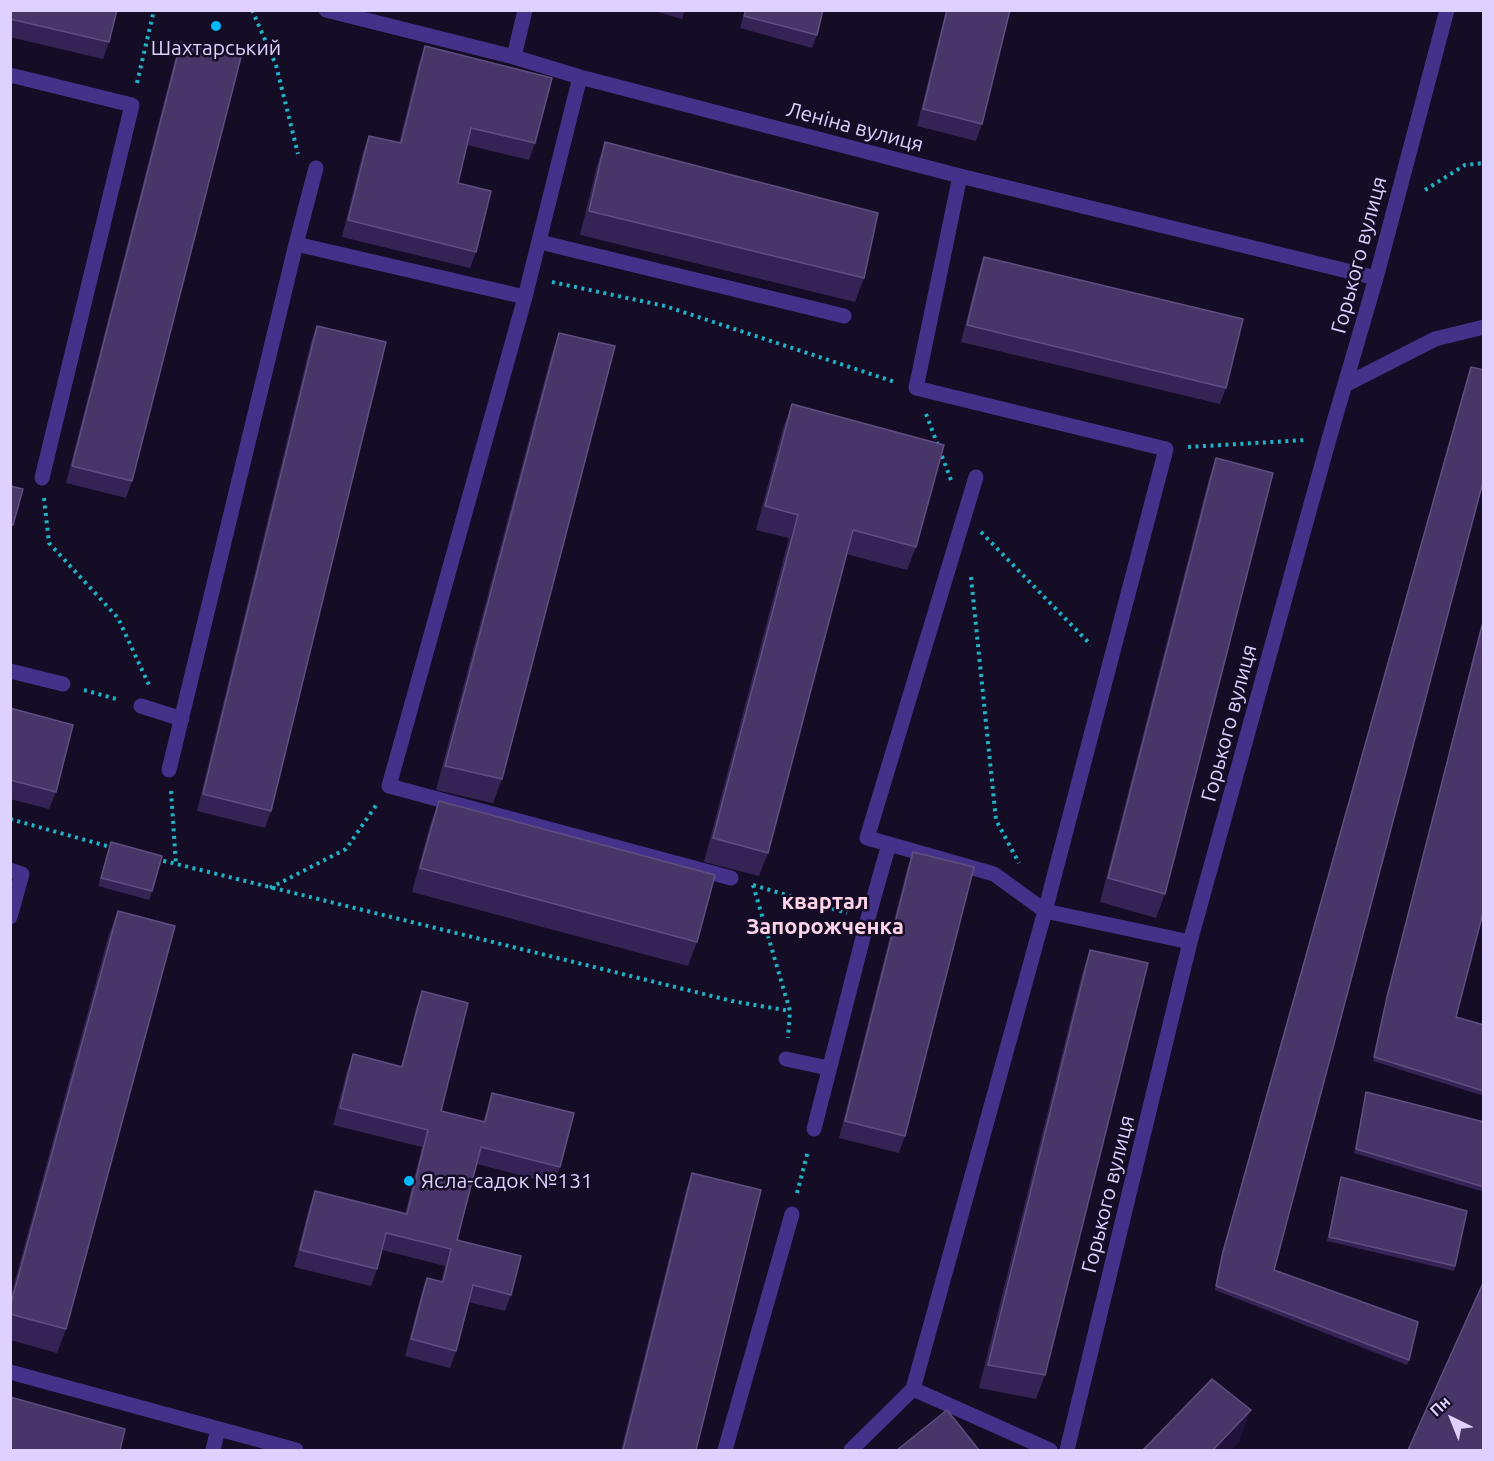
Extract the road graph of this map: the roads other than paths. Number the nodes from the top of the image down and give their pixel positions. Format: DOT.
graph roads {
  1 [pos="326,10"];
  2 [pos="525,10"];
  3 [pos="1447,10"];
  4 [pos="514,57"];
  5 [pos="10,75"];
  6 [pos="580,77"];
  7 [pos="316,168"];
  8 [pos="960,176"];
  9 [pos="540,242"];
  10 [pos="296,244"];
  11 [pos="1376,278"];
  12 [pos="525,297"];
  13 [pos="844,316"];
  14 [pos="1484,327"];
  15 [pos="1345,385"];
  16 [pos="976,477"];
  17 [pos="42,478"];
  18 [pos="10,670"];
  19 [pos="63,684"];
  20 [pos="141,706"];
  21 [pos="182,719"];
  22 [pos="170,770"];
  23 [pos="889,844"];
  24 [pos="10,870"];
  25 [pos="731,878"];
  26 [pos="1045,911"];
  27 [pos="10,917"];
  28 [pos="1190,942"];
  29 [pos="786,1059"];
  30 [pos="828,1068"];
  31 [pos="814,1129"];
  32 [pos="792,1214"];
  33 [pos="10,1372"];
  34 [pos="913,1389"];
  35 [pos="218,1429"];
  36 [pos="213,1450"];
  37 [pos="296,1450"];
  38 [pos="725,1450"];
  39 [pos="852,1450"];
  40 [pos="1050,1450"];
  41 [pos="1067,1450"];
  1 -- 4 [label="street, Леніна вулиця"];
  2 -- 4 [label="street"];
  3 -- 11 [label="street, Горького вулиця"];
  4 -- 6 [label="street, Леніна вулиця"];
  5 -- 17 [label="street"];
  6 -- 8 [label="street, Леніна вулиця"];
  6 -- 9 [label="street"];
  7 -- 10 [label="street"];
  8 -- 11 [label="street, Леніна вулиця"];
  8 -- 26 [label="street"];
  9 -- 12 [label="street"];
  9 -- 13 [label="street"];
  10 -- 12 [label="street"];
  10 -- 21 [label="street"];
  11 -- 15 [label="street, Горького вулиця"];
  12 -- 25 [label="street"];
  14 -- 15 [label="street"];
  15 -- 28 [label="street, Горького вулиця"];
  16 -- 23 [label="street"];
  18 -- 19 [label="street"];
  20 -- 21 [label="street"];
  21 -- 22 [label="street"];
  23 -- 26 [label="street"];
  23 -- 30 [label="street"];
  24 -- 27 [label="street"];
  26 -- 28 [label="street"];
  26 -- 34 [label="street"];
  28 -- 41 [label="street, Горького вулиця"];
  29 -- 30 [label="street"];
  30 -- 31 [label="street"];
  32 -- 38 [label="street"];
  33 -- 35 [label="street"];
  34 -- 39 [label="street"];
  34 -- 40 [label="street"];
  35 -- 36 [label="street"];
  35 -- 37 [label="street"];
}
